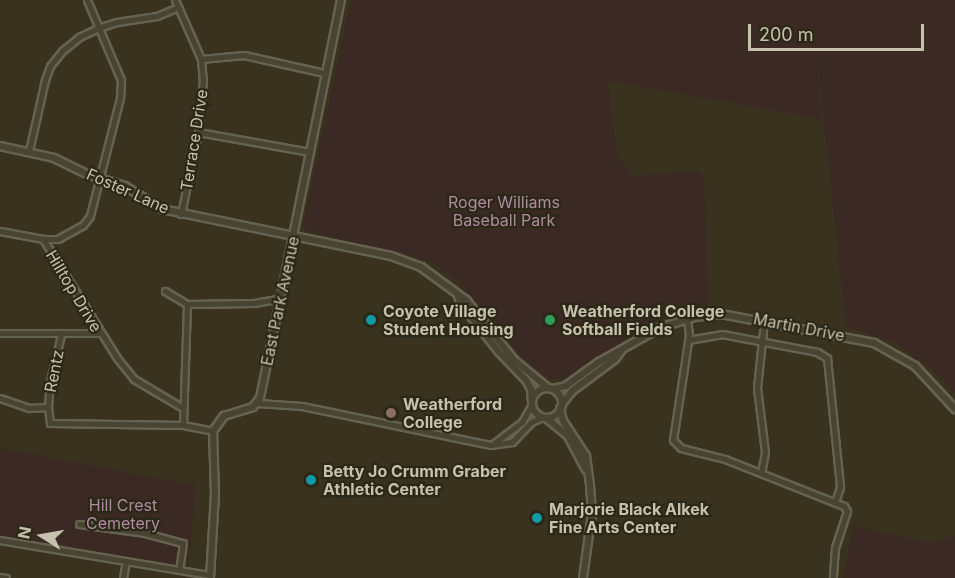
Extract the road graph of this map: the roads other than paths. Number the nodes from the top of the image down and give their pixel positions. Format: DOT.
graph roads {
  1 [pos="87,0"];
  2 [pos="175,0"];
  3 [pos="341,0"];
  4 [pos="178,8"];
  5 [pos="98,28"];
  6 [pos="201,59"];
  7 [pos="324,73"];
  8 [pos="198,132"];
  9 [pos="0,146"];
  10 [pos="29,152"];
  11 [pos="310,152"];
  12 [pos="99,178"];
  13 [pos="182,213"];
  14 [pos="0,231"];
  15 [pos="293,236"];
  16 [pos="43,239"];
  17 [pos="165,291"];
  18 [pos="458,295"];
  19 [pos="282,298"];
  20 [pos="187,304"];
  21 [pos="687,319"];
  22 [pos="764,321"];
  23 [pos="0,333"];
  24 [pos="100,333"];
  25 [pos="61,335"];
  26 [pos="688,340"];
  27 [pos="762,341"];
  28 [pos="623,348"];
  29 [pos="551,388"];
  30 [pos="0,398"];
  31 [pos="532,403"];
  32 [pos="258,404"];
  33 [pos="48,407"];
  34 [pos="561,407"];
  35 [pos="183,408"];
  36 [pos="955,409"];
  37 [pos="544,417"];
  38 [pos="183,425"];
  39 [pos="213,431"];
  40 [pos="491,445"];
  41 [pos="588,473"];
  42 [pos="761,473"];
  43 [pos="835,502"];
  44 [pos="79,524"];
  45 [pos="0,540"];
  46 [pos="126,561"];
  47 [pos="179,570"];
  48 [pos="210,576"];
  49 [pos="0,577"];
  50 [pos="6,578"];
  51 [pos="123,578"];
  52 [pos="583,578"];
  53 [pos="833,578"];
  1 -- 5 [label="street, Hilltop Drive"];
  2 -- 4 [label="street, Terrace Drive"];
  3 -- 7 [label="street, East Park Avenue"];
  4 -- 5 [label="street"];
  4 -- 6 [label="street, Terrace Drive"];
  5 -- 10 [label="street"];
  5 -- 12 [label="street, Hilltop Drive"];
  6 -- 7 [label="street"];
  6 -- 8 [label="street, Terrace Drive"];
  7 -- 11 [label="street, East Park Avenue"];
  8 -- 11 [label="street"];
  8 -- 13 [label="street, Terrace Drive"];
  9 -- 10 [label="street, Foster Lane"];
  10 -- 12 [label="street, Foster Lane"];
  11 -- 15 [label="street, East Park Avenue"];
  12 -- 13 [label="street, Foster Lane"];
  12 -- 16 [label="street, Hilltop Drive"];
  13 -- 15 [label="street, Foster Lane"];
  14 -- 16 [label="street"];
  15 -- 18 [label="street, Foster Lane"];
  15 -- 19 [label="street, East Park Avenue"];
  16 -- 24 [label="street, Hilltop Drive"];
  17 -- 20 [label="street"];
  18 -- 29 [label="street"];
  18 -- 31 [label="street"];
  19 -- 20 [label="street"];
  19 -- 32 [label="street, East Park Avenue"];
  20 -- 35 [label="street"];
  21 -- 22 [label="street, Martin Drive"];
  21 -- 26 [label="street"];
  21 -- 28 [label="street, Martin Drive"];
  22 -- 27 [label="street"];
  22 -- 36 [label="street, Martin Drive"];
  23 -- 25 [label="street"];
  24 -- 25 [label="street"];
  24 -- 35 [label="street, Hilltop Drive"];
  25 -- 33 [label="street, Rentz"];
  26 -- 27 [label="street"];
  26 -- 42 [label="street"];
  27 -- 42 [label="street"];
  27 -- 43 [label="street"];
  28 -- 29 [label="street, Martin Drive"];
  28 -- 34 [label="street, Martin Drive"];
  29 -- 31 [label="street"];
  29 -- 34 [label="street"];
  30 -- 33 [label="street"];
  31 -- 37 [label="street"];
  31 -- 40 [label="street"];
  32 -- 39 [label="street"];
  32 -- 40 [label="street"];
  33 -- 38 [label="street"];
  34 -- 37 [label="street"];
  34 -- 41 [label="street"];
  35 -- 38 [label="street"];
  37 -- 40 [label="street"];
  37 -- 41 [label="street"];
  38 -- 39 [label="street"];
  39 -- 48 [label="street"];
  41 -- 52 [label="street"];
  42 -- 43 [label="street"];
  43 -- 53 [label="street"];
  44 -- 47 [label="street"];
  45 -- 46 [label="street"];
  46 -- 47 [label="street"];
  46 -- 51 [label="street"];
  47 -- 48 [label="street"];
  49 -- 50 [label="street"];
}
